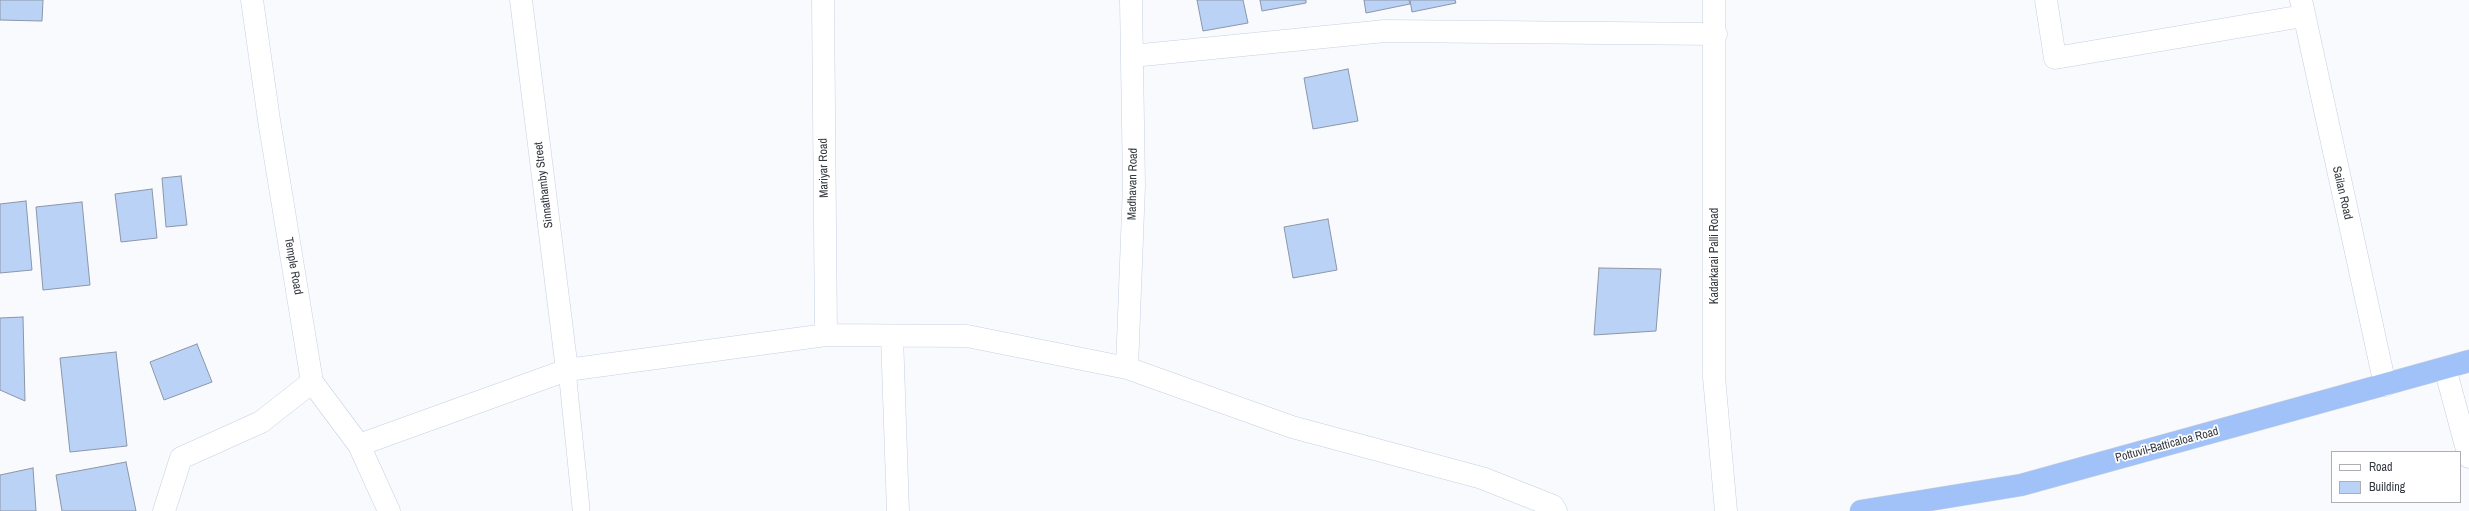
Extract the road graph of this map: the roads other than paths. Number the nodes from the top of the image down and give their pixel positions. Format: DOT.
graph roads {
  1 [pos="252,0"];
  2 [pos="522,0"];
  3 [pos="823,0"];
  4 [pos="1131,0"];
  5 [pos="1714,0"];
  6 [pos="2046,0"];
  7 [pos="2302,8"];
  8 [pos="1716,34"];
  9 [pos="1132,56"];
  10 [pos="826,335"];
  11 [pos="892,336"];
  12 [pos="2469,361"];
  13 [pos="1126,368"];
  14 [pos="2445,368"];
  15 [pos="567,370"];
  16 [pos="312,382"];
  17 [pos="2386,385"];
  18 [pos="360,445"];
  19 [pos="2469,456"];
  20 [pos="581,508"];
  21 [pos="164,511"];
  22 [pos="389,511"];
  23 [pos="898,511"];
  24 [pos="1556,511"];
  25 [pos="1726,511"];
  26 [pos="1862,511"];
  1 -- 16 [label="street, Temple Road"];
  2 -- 15 [label="street, Sinnathamby Street"];
  3 -- 10 [label="street, Mariyar Road"];
  4 -- 9 [label="street, Madhavan Road"];
  5 -- 8 [label="street, Kadarkarai Palli Road"];
  6 -- 7 [label="street"];
  7 -- 17 [label="street, Sailan Road"];
  8 -- 9 [label="street"];
  8 -- 25 [label="street, Kadarkarai Palli Road"];
  9 -- 13 [label="street, Madhavan Road"];
  10 -- 11 [label="street"];
  10 -- 15 [label="street"];
  11 -- 13 [label="street"];
  11 -- 23 [label="street"];
  12 -- 14 [label="highway, Pottuvil-Batticaloa Road"];
  13 -- 24 [label="street"];
  14 -- 17 [label="highway, Pottuvil-Batticaloa Road"];
  14 -- 19 [label="street"];
  15 -- 18 [label="street"];
  15 -- 20 [label="lane"];
  16 -- 18 [label="street, Temple Road"];
  16 -- 21 [label="street"];
  17 -- 26 [label="highway, Pottuvil-Batticaloa Road"];
  18 -- 22 [label="street, Temple Road"];
}
